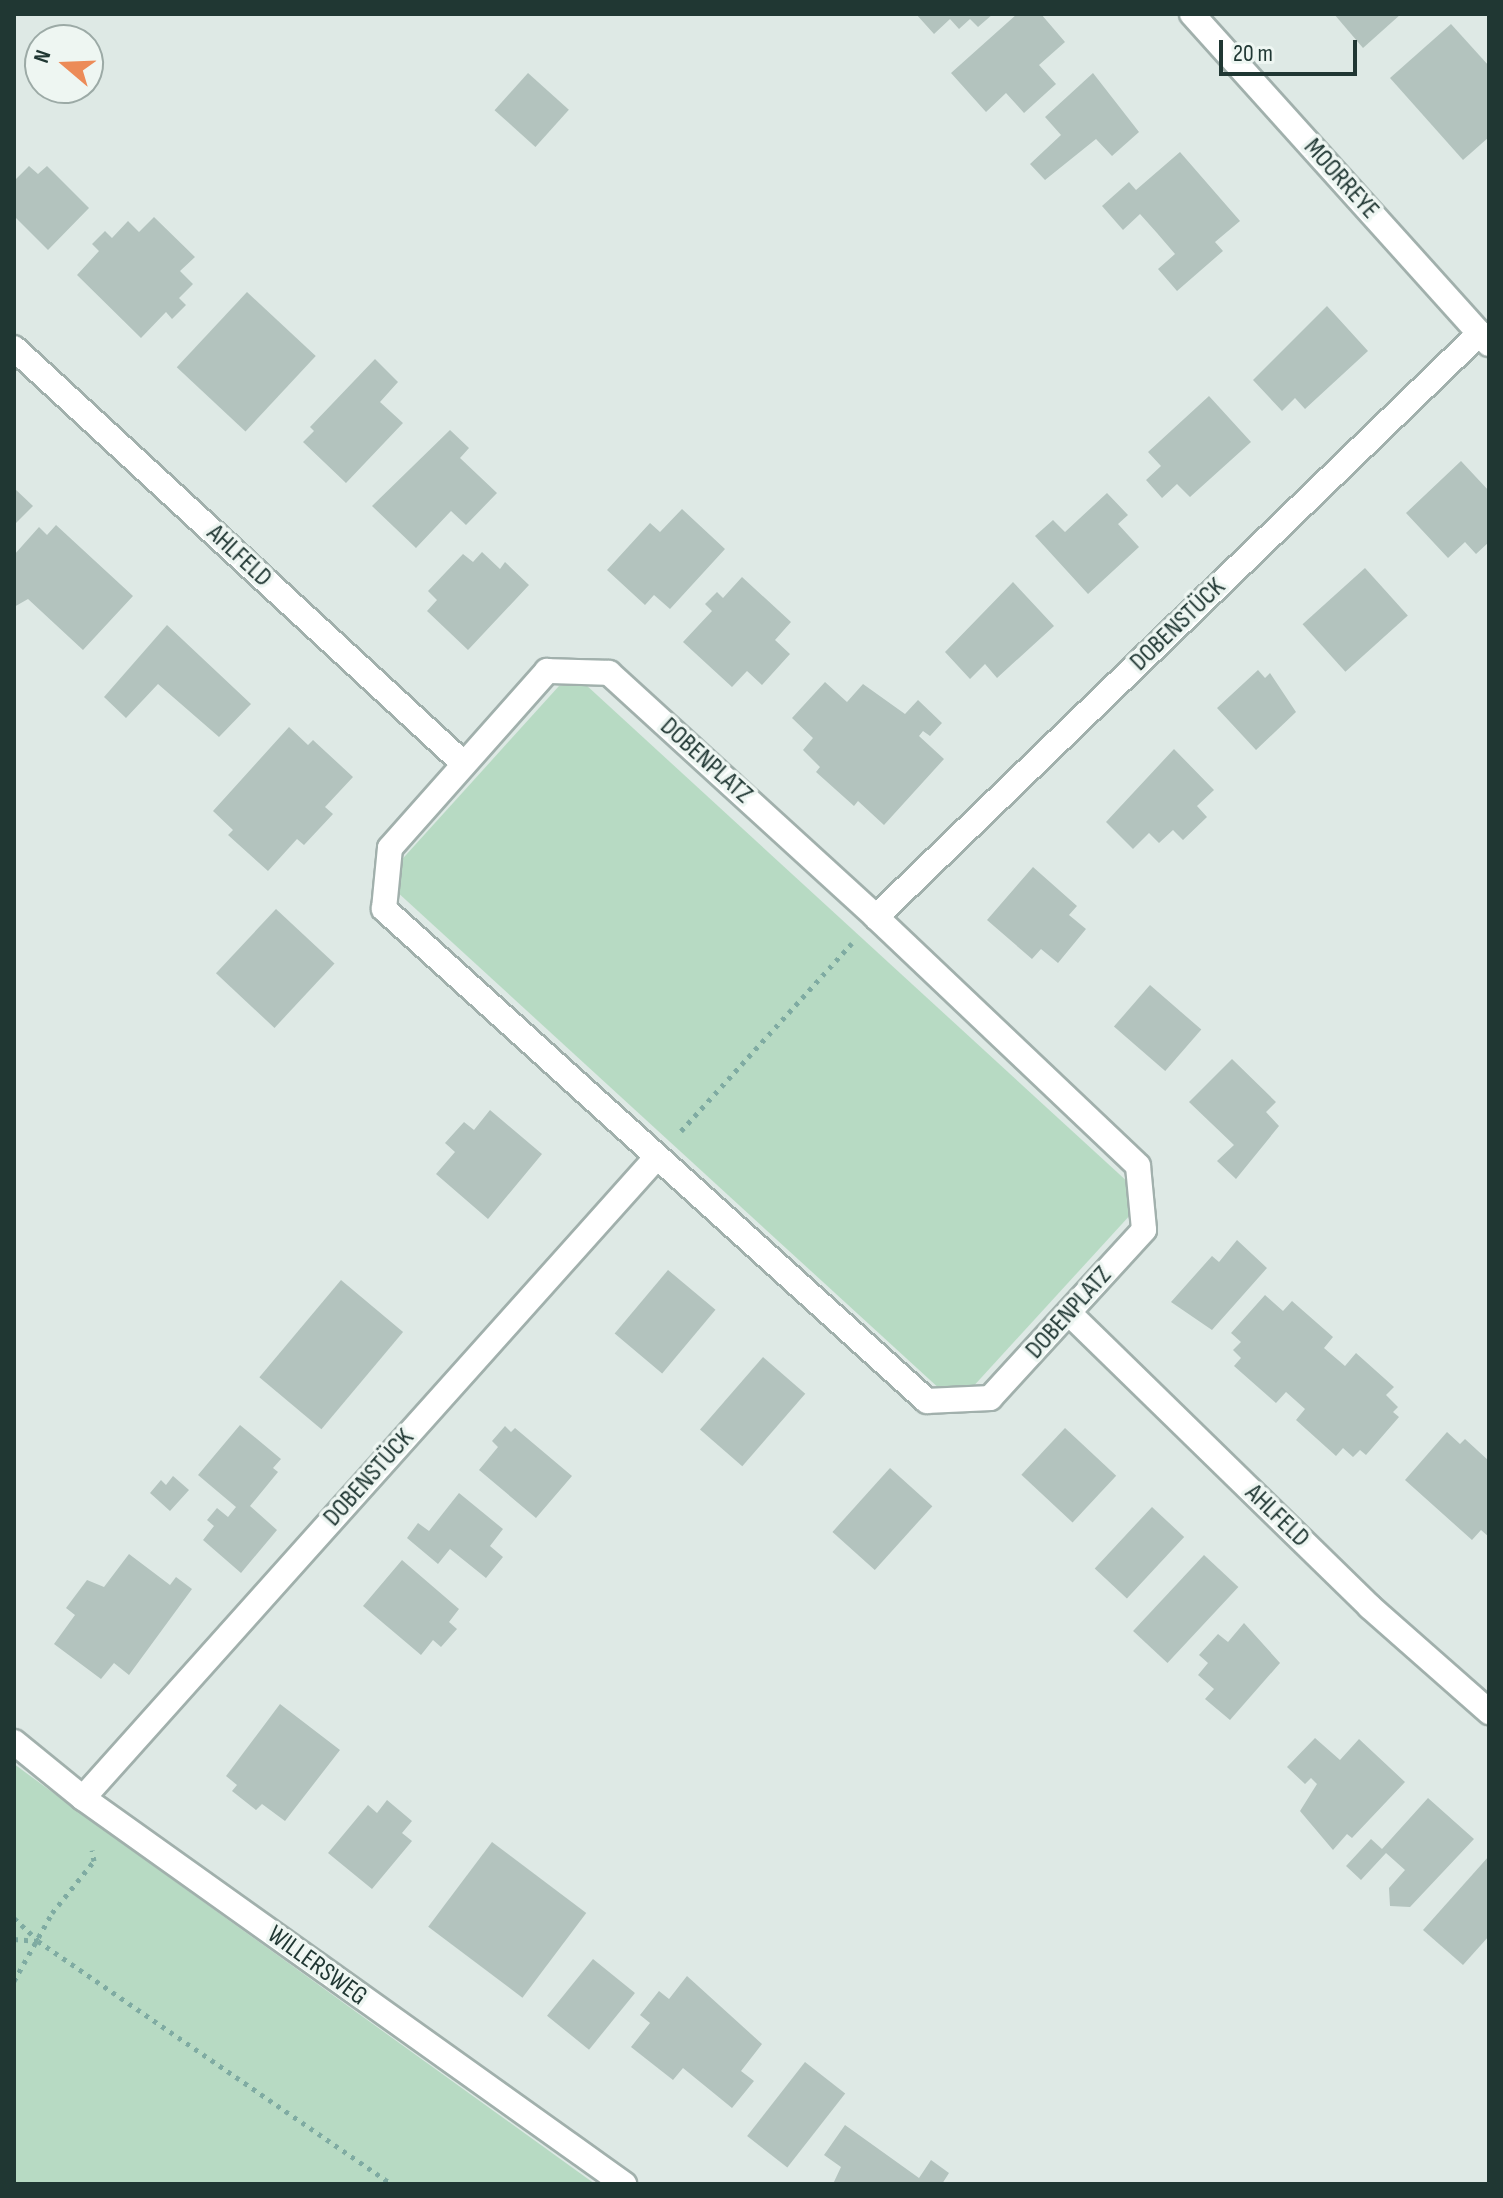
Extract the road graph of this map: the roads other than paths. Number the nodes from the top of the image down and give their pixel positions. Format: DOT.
graph roads {
  1 [pos="1192,14"];
  2 [pos="1484,339"];
  3 [pos="14,348"];
  4 [pos="463,763"];
  5 [pos="876,917"];
  6 [pos="656,1158"];
  7 [pos="1070,1314"];
  8 [pos="1489,1712"];
  9 [pos="14,1742"];
  10 [pos="83,1798"];
  11 [pos="624,2184"];
  1 -- 2 [label="street, MOORREYE"];
  2 -- 5 [label="street, DOBENSTÜCK"];
  3 -- 4 [label="street, AHLFELD"];
  4 -- 5 [label="street, DOBENPLATZ"];
  4 -- 6 [label="street, DOBENPLATZ"];
  5 -- 7 [label="street, DOBENPLATZ"];
  6 -- 7 [label="street, DOBENPLATZ"];
  6 -- 10 [label="street, DOBENSTÜCK"];
  7 -- 8 [label="street, AHLFELD"];
  9 -- 10 [label="street, WILLERSWEG"];
  10 -- 11 [label="street, WILLERSWEG"];
}
